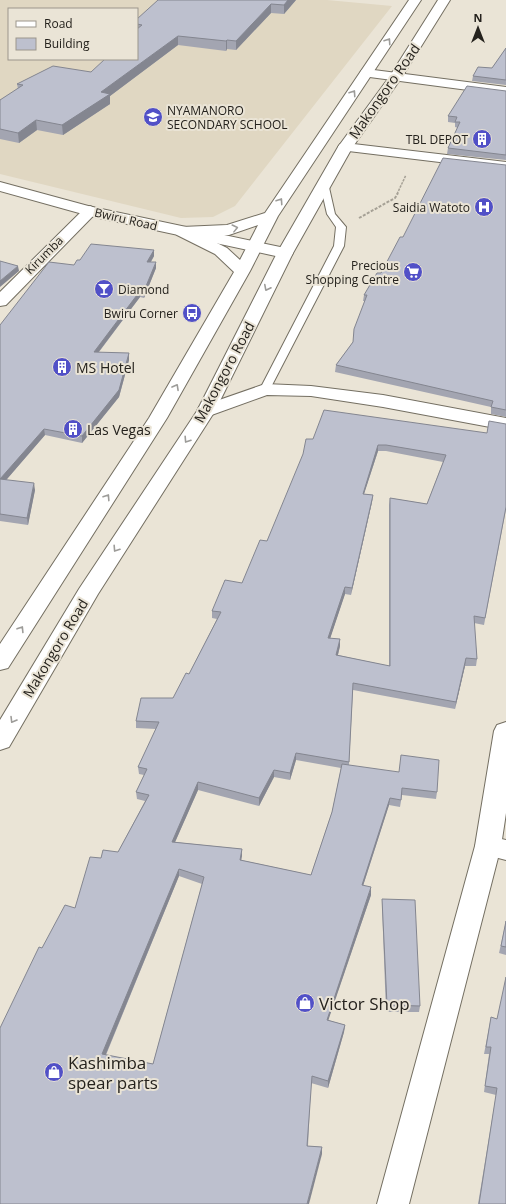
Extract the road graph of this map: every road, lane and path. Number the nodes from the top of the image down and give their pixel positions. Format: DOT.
graph roads {
  1 [pos="415,0"];
  2 [pos="444,0"];
  3 [pos="366,73"];
  4 [pos="396,77"];
  5 [pos="506,91"];
  6 [pos="345,147"];
  7 [pos="415,156"];
  8 [pos="506,166"];
  9 [pos="324,184"];
  10 [pos="0,186"];
  11 [pos="90,211"];
  12 [pos="270,216"];
  13 [pos="341,227"];
  14 [pos="182,232"];
  15 [pos="254,247"];
  16 [pos="285,253"];
  17 [pos="242,271"];
  18 [pos="0,301"];
  19 [pos="265,389"];
  20 [pos="206,411"];
  21 [pos="506,424"];
  22 [pos="0,662"];
  23 [pos="506,731"];
  24 [pos="0,741"];
  25 [pos="497,848"];
  26 [pos="393,1204"];
  3 -- 1 [label="main road, Makongoro Road, one-way"];
  2 -- 4 [label="main road, Makongoro Road"];
  3 -- 4 [label="main road"];
  12 -- 3 [label="main road, Makongoro Road, one-way"];
  4 -- 5 [label="main road"];
  4 -- 6 [label="main road, Makongoro Road"];
  6 -- 7 [label="main road"];
  6 -- 9 [label="main road, Makongoro Road"];
  7 -- 8 [label="main road"];
  7 -- 13 [label="path"];
  9 -- 13 [label="lane"];
  9 -- 16 [label="main road, Makongoro Road"];
  10 -- 11 [label="main road, Bwiru Road"];
  11 -- 14 [label="main road, Bwiru Road"];
  11 -- 18 [label="main road, Kirumba"];
  14 -- 12 [label="main road, one-way"];
  12 -- 15 [label="main road, Makongoro Road"];
  13 -- 19 [label="lane"];
  14 -- 15 [label="main road, Bwiru Road"];
  14 -- 17 [label="main road"];
  15 -- 16 [label="main road, Bwiru Road"];
  15 -- 17 [label="main road, Makongoro Road"];
  16 -- 20 [label="main road, Makongoro Road, one-way"];
  22 -- 17 [label="main road, Makongoro Road, one-way"];
  19 -- 20 [label="main road"];
  19 -- 21 [label="main road"];
  20 -- 24 [label="main road, Makongoro Road, one-way"];
  23 -- 25 [label="main road"];
  25 -- 26 [label="main road"];
}
